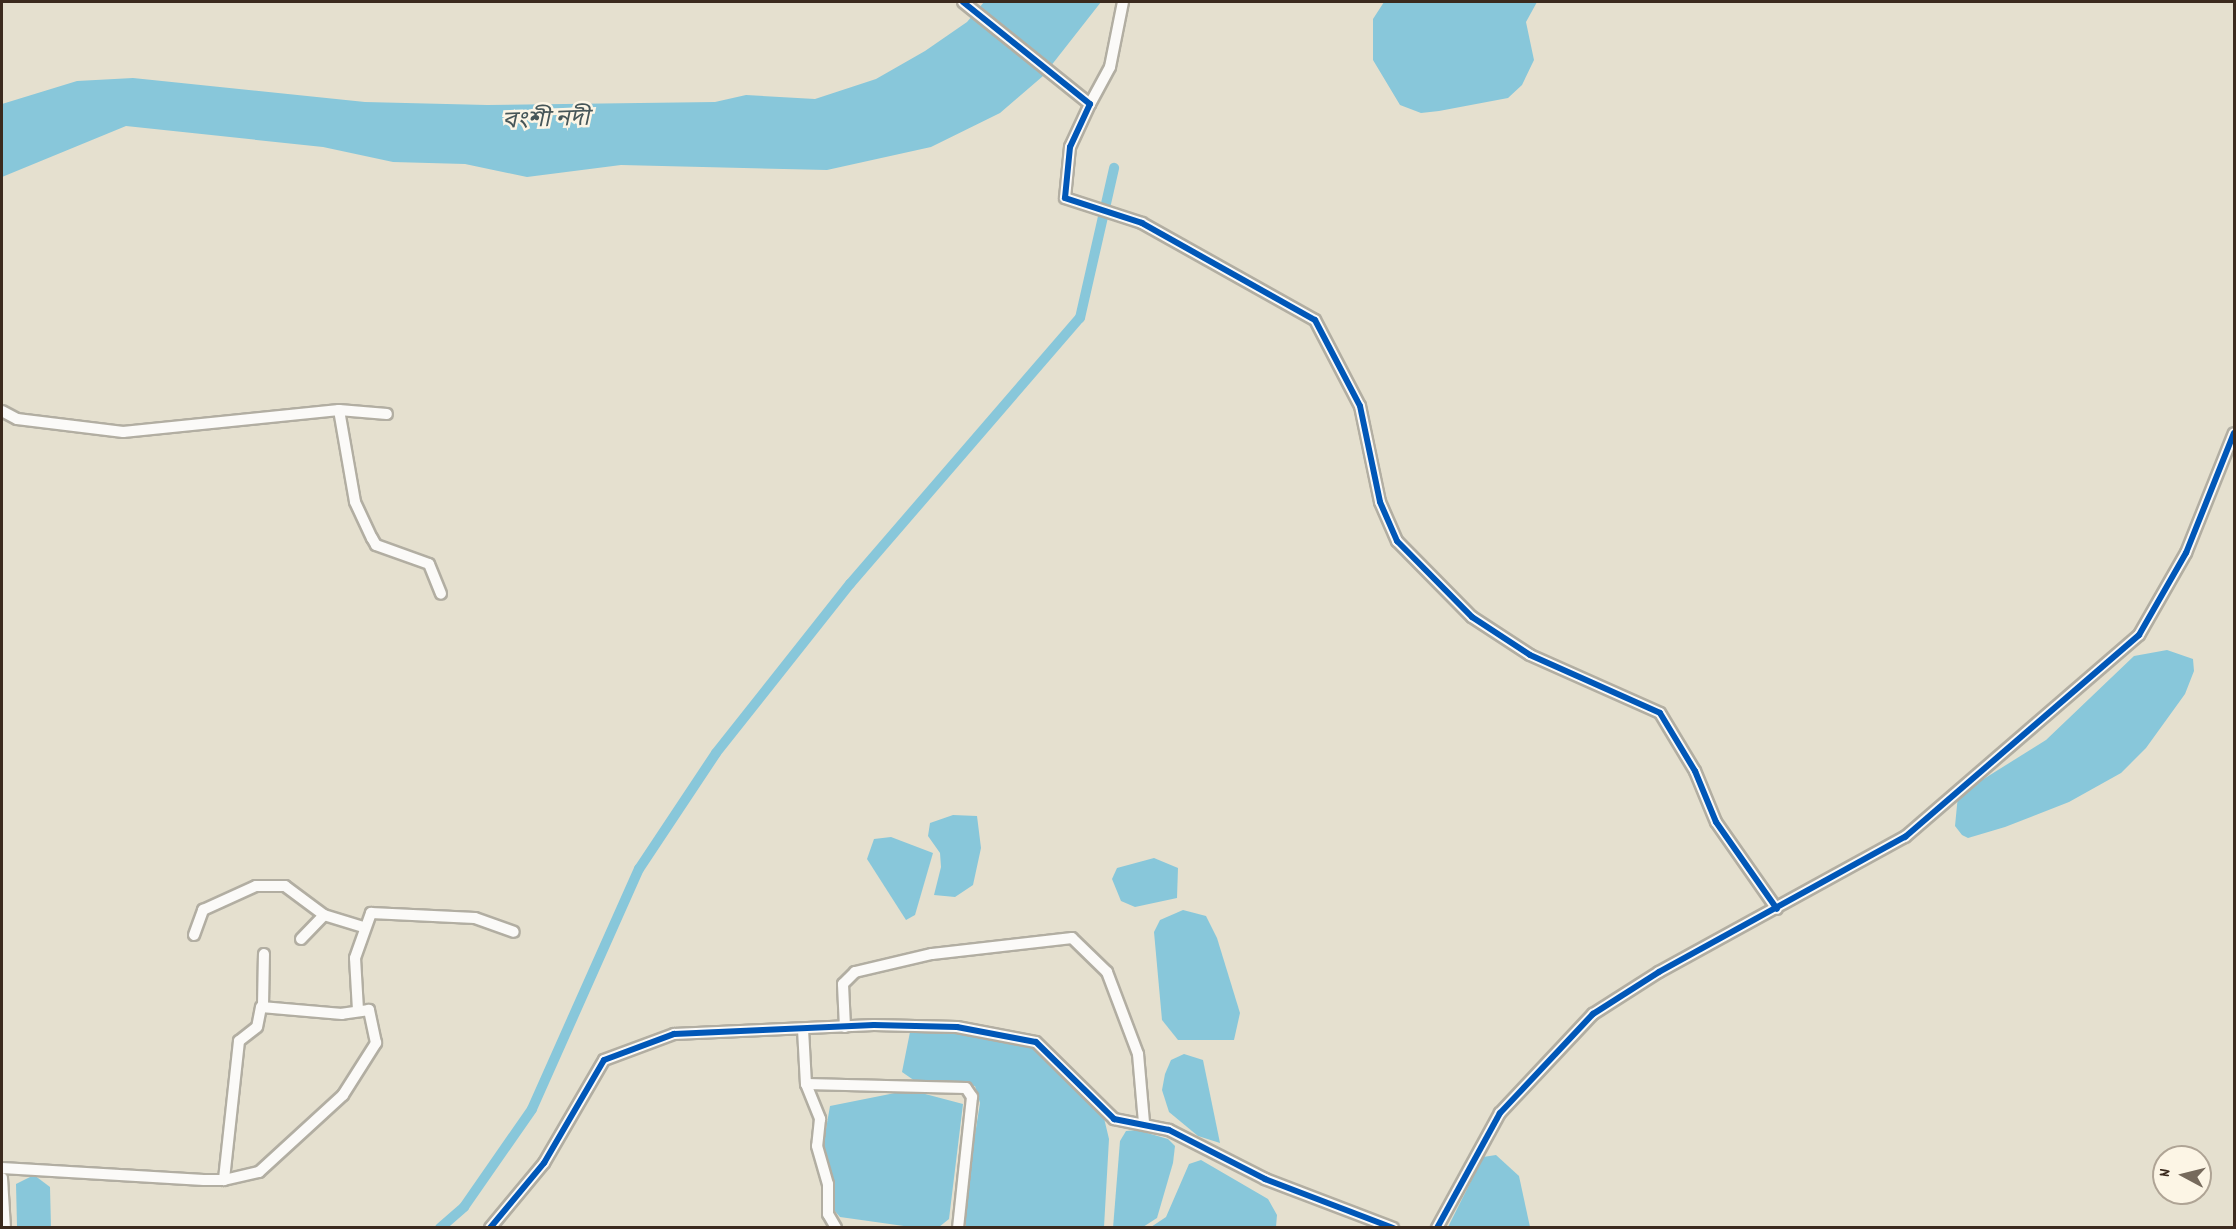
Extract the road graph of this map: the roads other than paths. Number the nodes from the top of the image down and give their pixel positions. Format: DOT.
graph roads {
  1 [pos="963,2"];
  2 [pos="1123,2"];
  3 [pos="1086,101"];
  4 [pos="339,410"];
  5 [pos="2,411"];
  6 [pos="387,414"];
  7 [pos="2235,433"];
  8 [pos="441,594"];
  9 [pos="1777,909"];
  10 [pos="324,915"];
  11 [pos="363,927"];
  12 [pos="514,932"];
  13 [pos="194,935"];
  14 [pos="301,939"];
  15 [pos="264,954"];
  16 [pos="263,1005"];
  17 [pos="358,1010"];
  18 [pos="845,1027"];
  19 [pos="803,1029"];
  20 [pos="806,1084"];
  21 [pos="1144,1122"];
  22 [pos="2,1168"];
  23 [pos="2,1178"];
  24 [pos="224,1180"];
  25 [pos="5,1227"];
  26 [pos="490,1227"];
  27 [pos="836,1227"];
  28 [pos="958,1227"];
  29 [pos="1393,1227"];
  30 [pos="1437,1227"];
  1 -- 3 [label="street"];
  2 -- 3 [label="street"];
  3 -- 9 [label="street"];
  4 -- 5 [label="street"];
  4 -- 6 [label="street"];
  4 -- 8 [label="street"];
  7 -- 9 [label="street"];
  9 -- 30 [label="street"];
  10 -- 11 [label="street"];
  10 -- 13 [label="street"];
  10 -- 14 [label="street"];
  11 -- 12 [label="street"];
  11 -- 17 [label="street"];
  15 -- 16 [label="street"];
  16 -- 17 [label="street"];
  16 -- 24 [label="street"];
  17 -- 24 [label="street"];
  18 -- 19 [label="street"];
  18 -- 21 [label="street"];
  18 -- 21 [label="street"];
  19 -- 20 [label="street"];
  19 -- 26 [label="street"];
  20 -- 27 [label="street"];
  20 -- 28 [label="street"];
  21 -- 29 [label="street"];
  22 -- 24 [label="street"];
  23 -- 25 [label="street"];
}
